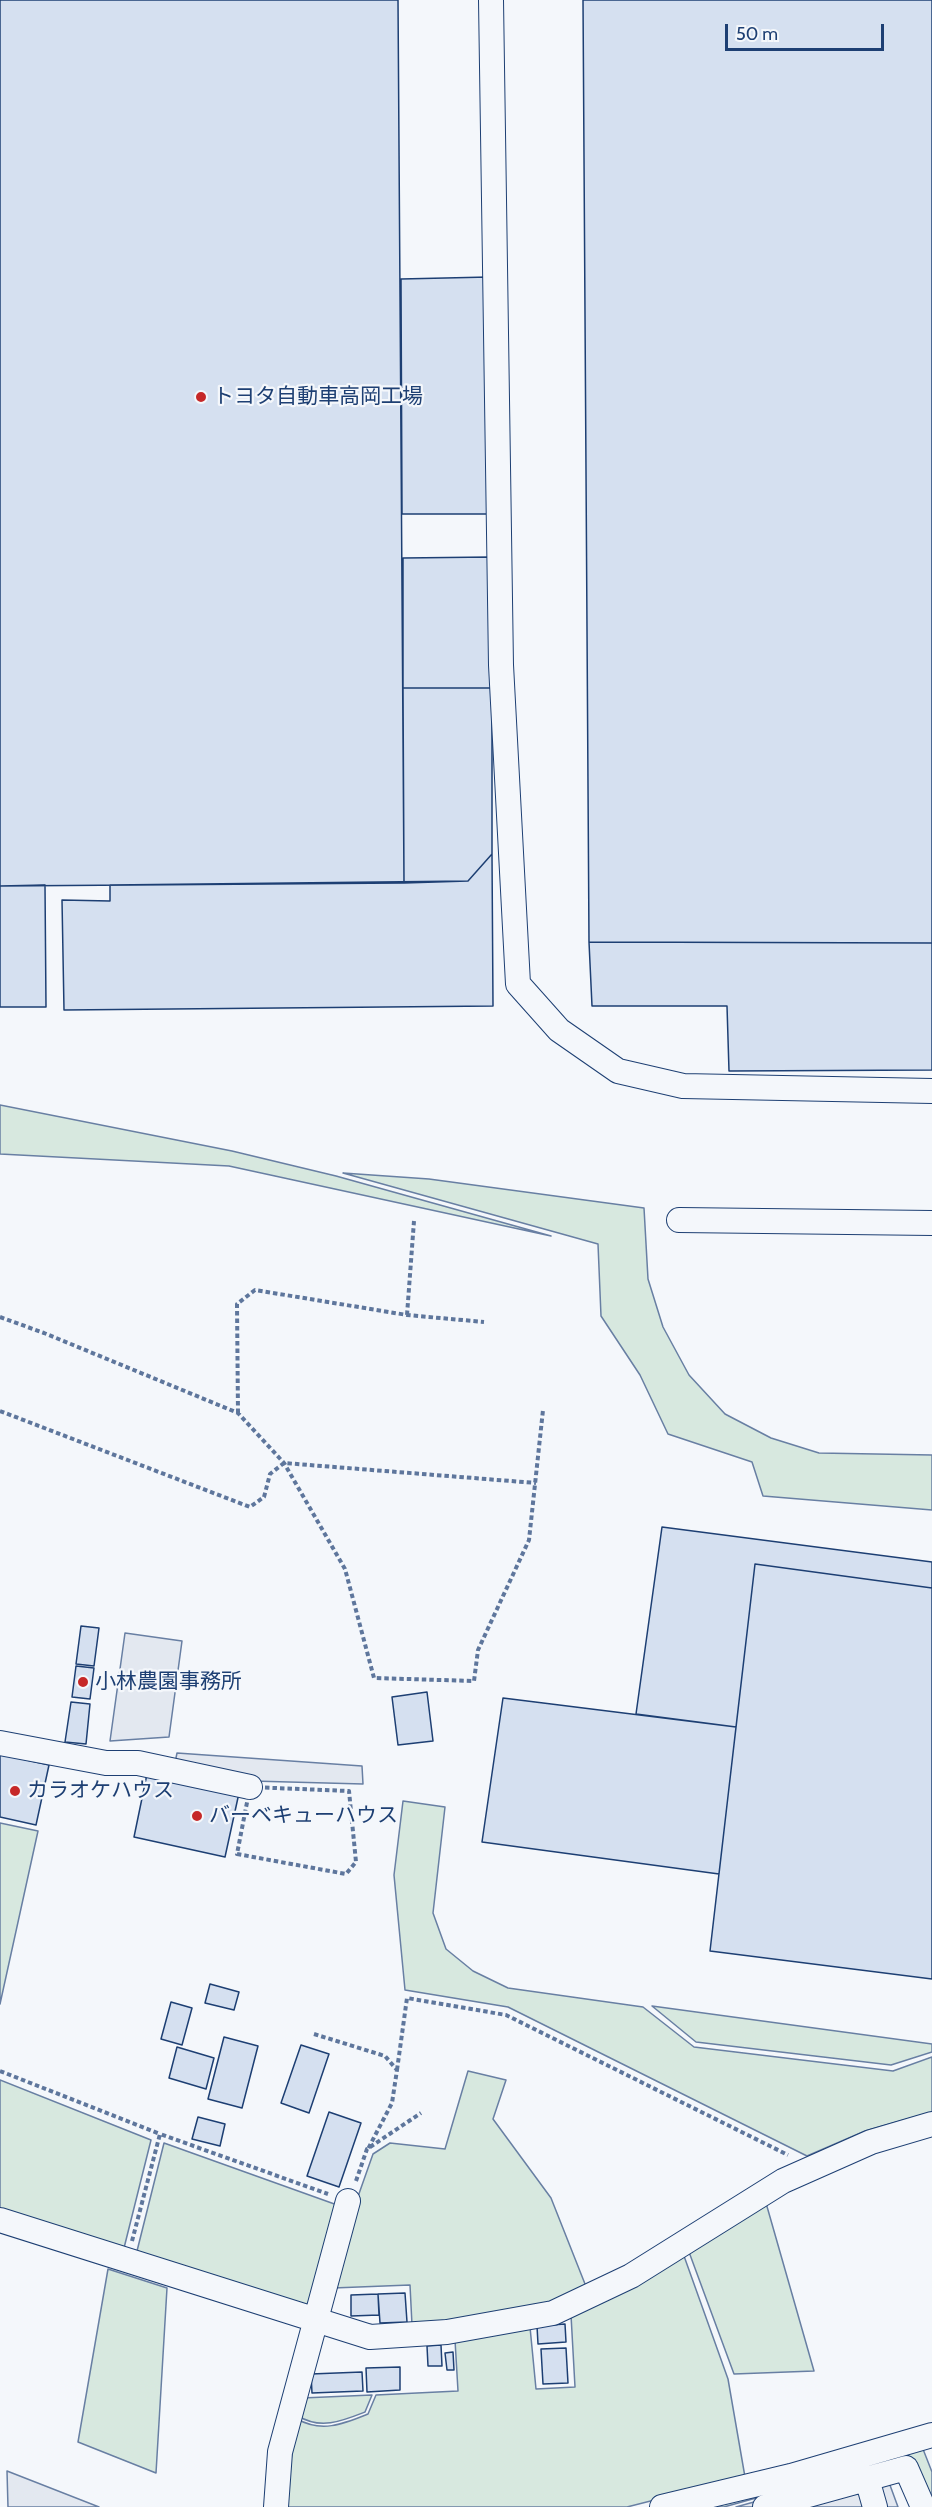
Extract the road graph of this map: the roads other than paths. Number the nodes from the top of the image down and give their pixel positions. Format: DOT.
graph roads {
  1 [pos="491,0"];
  2 [pos="932,1091"];
  3 [pos="679,1220"];
  4 [pos="932,1223"];
  5 [pos="0,1743"];
  6 [pos="250,1787"];
  7 [pos="932,2124"];
  8 [pos="348,2201"];
  9 [pos="0,2220"];
  10 [pos="316,2320"];
  11 [pos="932,2435"];
  12 [pos="867,2479"];
  13 [pos="822,2499"];
  14 [pos="276,2507"];
  15 [pos="662,2507"];
  16 [pos="767,2507"];
  17 [pos="875,2507"];
  18 [pos="923,2507"];
  1 -- 2 [label="street"];
  3 -- 4 [label="street"];
  5 -- 6 [label="street"];
  7 -- 10 [label="street"];
  8 -- 10 [label="street"];
  9 -- 10 [label="street"];
  10 -- 14 [label="street"];
  11 -- 15 [label="street"];
  12 -- 13 [label="street"];
  12 -- 17 [label="street"];
  12 -- 18 [label="street"];
  13 -- 16 [label="street"];
}
